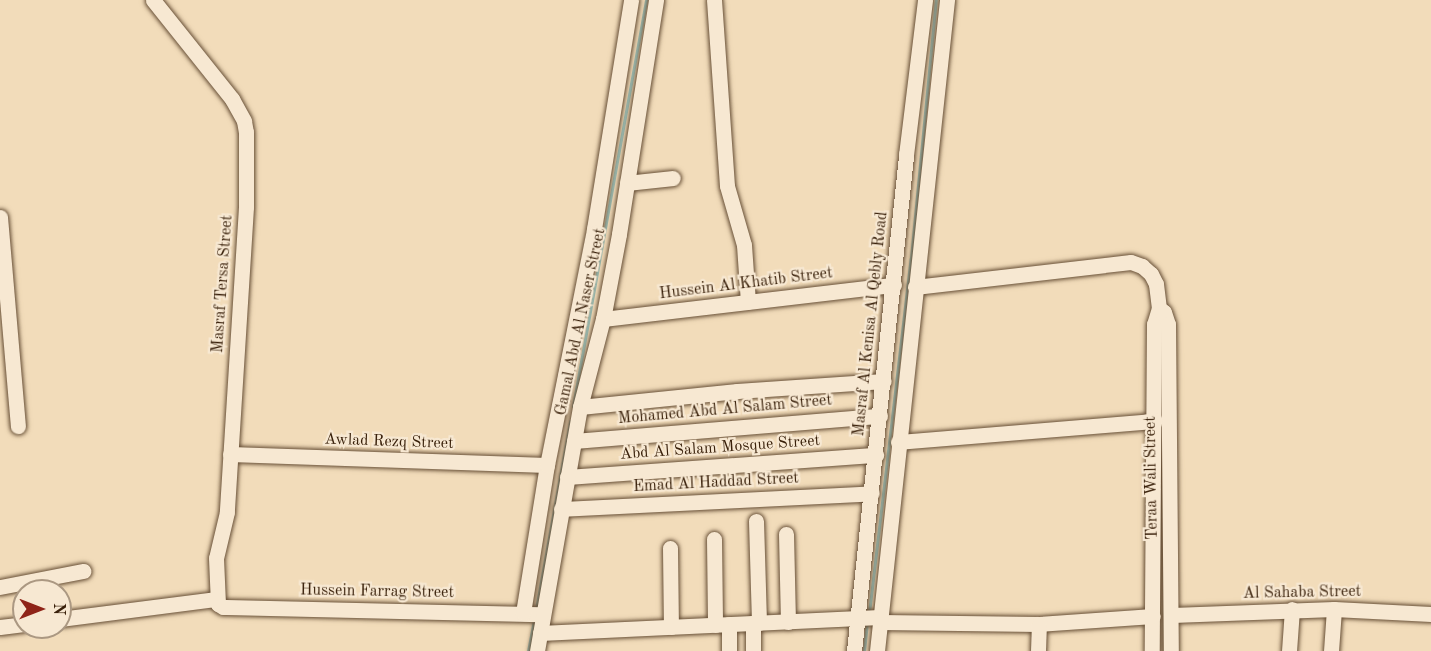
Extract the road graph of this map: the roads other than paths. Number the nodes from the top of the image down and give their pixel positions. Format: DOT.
graph roads {
  1 [pos="153,0"];
  2 [pos="631,0"];
  3 [pos="656,0"];
  4 [pos="714,0"];
  5 [pos="925,0"];
  6 [pos="947,0"];
  7 [pos="673,178"];
  8 [pos="627,183"];
  9 [pos="0,217"];
  10 [pos="596,230"];
  11 [pos="617,234"];
  12 [pos="894,285"];
  13 [pos="915,287"];
  14 [pos="748,302"];
  15 [pos="1159,308"];
  16 [pos="603,319"];
  17 [pos="884,381"];
  18 [pos="580,407"];
  19 [pos="880,416"];
  20 [pos="1155,421"];
  21 [pos="18,426"];
  22 [pos="574,441"];
  23 [pos="898,442"];
  24 [pos="230,454"];
  25 [pos="876,454"];
  26 [pos="547,465"];
  27 [pos="567,477"];
  28 [pos="893,485"];
  29 [pos="872,489"];
  30 [pos="561,509"];
  31 [pos="756,521"];
  32 [pos="786,534"];
  33 [pos="714,539"];
  34 [pos="670,548"];
  35 [pos="83,572"];
  36 [pos="0,587"];
  37 [pos="217,599"];
  38 [pos="1292,609"];
  39 [pos="1334,609"];
  40 [pos="534,613"];
  41 [pos="1431,614"];
  42 [pos="1172,615"];
  43 [pos="1153,616"];
  44 [pos="72,617"];
  45 [pos="858,619"];
  46 [pos="880,619"];
  47 [pos="788,622"];
  48 [pos="756,623"];
  49 [pos="1039,624"];
  50 [pos="722,625"];
  51 [pos="670,627"];
  52 [pos="540,633"];
  53 [pos="537,651"];
  54 [pos="729,651"];
  55 [pos="753,651"];
  56 [pos="854,651"];
  57 [pos="877,651"];
  58 [pos="1038,651"];
  59 [pos="1152,651"];
  60 [pos="1171,651"];
  61 [pos="1288,651"];
  62 [pos="1331,651"];
  1 -- 24 [label="street, Masraf Tersa Street"];
  2 -- 10 [label="street, Gamal Abd Al Naser Street"];
  3 -- 8 [label="street, Gamal Abd Al Naser Street"];
  4 -- 14 [label="street"];
  5 -- 12 [label="street, Masraf Al Kenisa Al Qebly Road"];
  6 -- 13 [label="street"];
  7 -- 8 [label="street"];
  8 -- 11 [label="street, Gamal Abd Al Naser Street"];
  9 -- 21 [label="street"];
  10 -- 11 [label="street"];
  10 -- 26 [label="street, Gamal Abd Al Naser Street"];
  11 -- 16 [label="street, Gamal Abd Al Naser Street"];
  12 -- 14 [label="street, Hussein Al Khatib Street"];
  12 -- 17 [label="street, Masraf Al Kenisa Al Qebly Road"];
  13 -- 15 [label="street, Teraa Wali Street"];
  13 -- 23 [label="street"];
  14 -- 16 [label="street, Hussein Al Khatib Street"];
  15 -- 20 [label="street, Teraa Wali Street"];
  15 -- 42 [label="street, Teraa Wali Street"];
  16 -- 18 [label="street, Gamal Abd Al Naser Street"];
  17 -- 18 [label="street"];
  17 -- 19 [label="street, Masraf Al Kenisa Al Qebly Road"];
  18 -- 22 [label="street, Gamal Abd Al Naser Street"];
  19 -- 22 [label="street, Mohamed Abd Al Salam Street"];
  19 -- 25 [label="street, Masraf Al Kenisa Al Qebly Road"];
  20 -- 23 [label="street"];
  20 -- 43 [label="street, Teraa Wali Street"];
  22 -- 27 [label="street, Gamal Abd Al Naser Street"];
  23 -- 28 [label="street"];
  24 -- 26 [label="street, Awlad Rezq Street"];
  24 -- 37 [label="street, Masraf Tersa Street"];
  25 -- 27 [label="street, Abd Al Salam Mosque Street"];
  25 -- 29 [label="street, Masraf Al Kenisa Al Qebly Road"];
  26 -- 40 [label="street, Gamal Abd Al Naser Street"];
  27 -- 30 [label="street, Gamal Abd Al Naser Street"];
  28 -- 29 [label="street, Emad Al Haddad Street"];
  28 -- 46 [label="street"];
  29 -- 30 [label="street, Emad Al Haddad Street"];
  29 -- 45 [label="street, Masraf Al Kenisa Al Qebly Road"];
  30 -- 40 [label="street, Gamal Abd Al Naser Street"];
  31 -- 48 [label="street"];
  32 -- 47 [label="street"];
  33 -- 50 [label="street"];
  34 -- 51 [label="street"];
  35 -- 36 [label="street"];
  37 -- 40 [label="street, Hussein Farrag Street"];
  37 -- 44 [label="street"];
  38 -- 39 [label="street, Al Sahaba Street"];
  38 -- 42 [label="street, Al Sahaba Street"];
  38 -- 61 [label="street"];
  39 -- 41 [label="street, Al Sahaba Street"];
  39 -- 62 [label="street"];
  40 -- 52 [label="street, Gamal Abd Al Naser Street"];
  42 -- 60 [label="street, Teraa Wali Street"];
  43 -- 49 [label="street"];
  43 -- 59 [label="street, Teraa Wali Street"];
  45 -- 46 [label="street"];
  45 -- 47 [label="street"];
  45 -- 56 [label="street, Masraf Al Kenisa Al Qebly Road"];
  46 -- 49 [label="street"];
  46 -- 57 [label="street"];
  47 -- 48 [label="street"];
  48 -- 50 [label="street"];
  48 -- 55 [label="street"];
  49 -- 58 [label="street"];
  50 -- 51 [label="street"];
  50 -- 54 [label="street"];
  51 -- 52 [label="street"];
  52 -- 53 [label="street, Gamal Abd Al Naser Street"];
}
